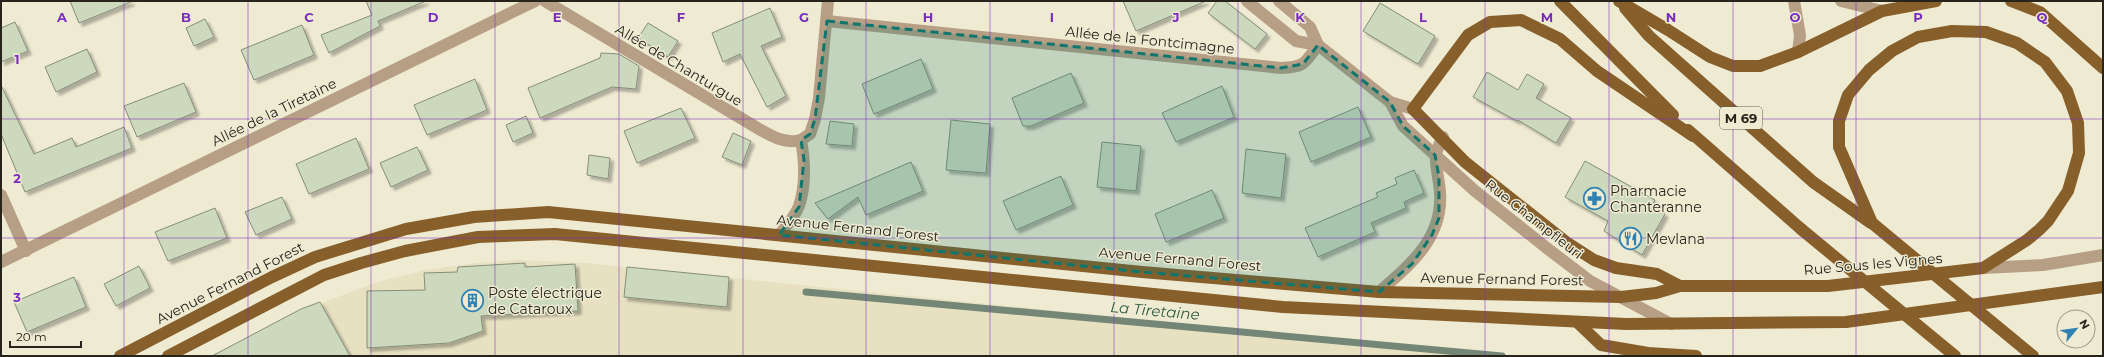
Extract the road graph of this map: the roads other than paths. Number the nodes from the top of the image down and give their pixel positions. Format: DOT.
graph roads {
  1 [pos="535,1"];
  2 [pos="545,1"];
  3 [pos="828,1"];
  4 [pos="1247,1"];
  5 [pos="1279,1"];
  6 [pos="1560,1"];
  7 [pos="1619,1"];
  8 [pos="1794,1"];
  9 [pos="1841,1"];
  10 [pos="1936,1"];
  11 [pos="2010,1"];
  12 [pos="2038,6"];
  13 [pos="1882,11"];
  14 [pos="827,21"];
  15 [pos="1318,46"];
  16 [pos="1798,52"];
  17 [pos="2103,68"];
  18 [pos="1390,102"];
  19 [pos="1413,109"];
  20 [pos="1693,136"];
  21 [pos="1443,137"];
  22 [pos="801,140"];
  23 [pos="1435,155"];
  24 [pos="1,195"];
  25 [pos="1872,223"];
  26 [pos="779,235"];
  27 [pos="26,251"];
  28 [pos="2103,255"];
  29 [pos="1,262"];
  30 [pos="1983,268"];
  31 [pos="1680,286"];
  32 [pos="2103,287"];
  33 [pos="1379,292"];
  34 [pos="1621,297"];
  35 [pos="1577,322"];
  36 [pos="1671,324"];
  37 [pos="120,356"];
  38 [pos="168,356"];
  39 [pos="1696,356"];
  40 [pos="1955,356"];
  41 [pos="2033,356"];
  1 -- 27 [label="street, Allée de la Tiretaine"];
  2 -- 22 [label="street, Allée de Chanturgue"];
  3 -- 14 [label="street"];
  4 -- 15 [label="street, Rue Champfleuri"];
  5 -- 15 [label="street, Rue Champfleuri"];
  6 -- 20 [label="main road"];
  7 -- 16 [label="main road"];
  7 -- 25 [label="main road, M 69"];
  8 -- 16 [label="street"];
  9 -- 13 [label="street"];
  10 -- 13 [label="main road"];
  11 -- 12 [label="main road"];
  12 -- 17 [label="main road"];
  13 -- 16 [label="main road"];
  14 -- 15 [label="street, Allée de la Fontcimagne"];
  14 -- 22 [label="street"];
  15 -- 18 [label="street, Rue Champfleuri"];
  18 -- 19 [label="street, Rue Champfleuri"];
  18 -- 23 [label="street, Rue Champfleuri"];
  19 -- 20 [label="main road"];
  19 -- 21 [label="main road"];
  20 -- 40 [label="main road, bridge"];
  21 -- 23 [label="street"];
  21 -- 31 [label="main road"];
  22 -- 26 [label="street"];
  23 -- 33 [label="street"];
  23 -- 34 [label="street, Rue Champfleuri"];
  24 -- 27 [label="street"];
  25 -- 30 [label="main road"];
  25 -- 41 [label="main road, M 69, bridge"];
  26 -- 33 [label="main road, Avenue Fernand Forest"];
  26 -- 37 [label="main road, Avenue Fernand Forest"];
  27 -- 29 [label="street, Allée de la Tiretaine"];
  28 -- 30 [label="street, Rue Sous les Vignes"];
  30 -- 31 [label="main road, Rue Sous les Vignes"];
  31 -- 34 [label="main road, Rue Sous les Vignes"];
  32 -- 36 [label="main road"];
  33 -- 34 [label="main road, Avenue Fernand Forest"];
  34 -- 36 [label="street, Rue Champfleuri"];
  35 -- 36 [label="main road"];
  35 -- 38 [label="main road"];
  35 -- 39 [label="main road"];
}
